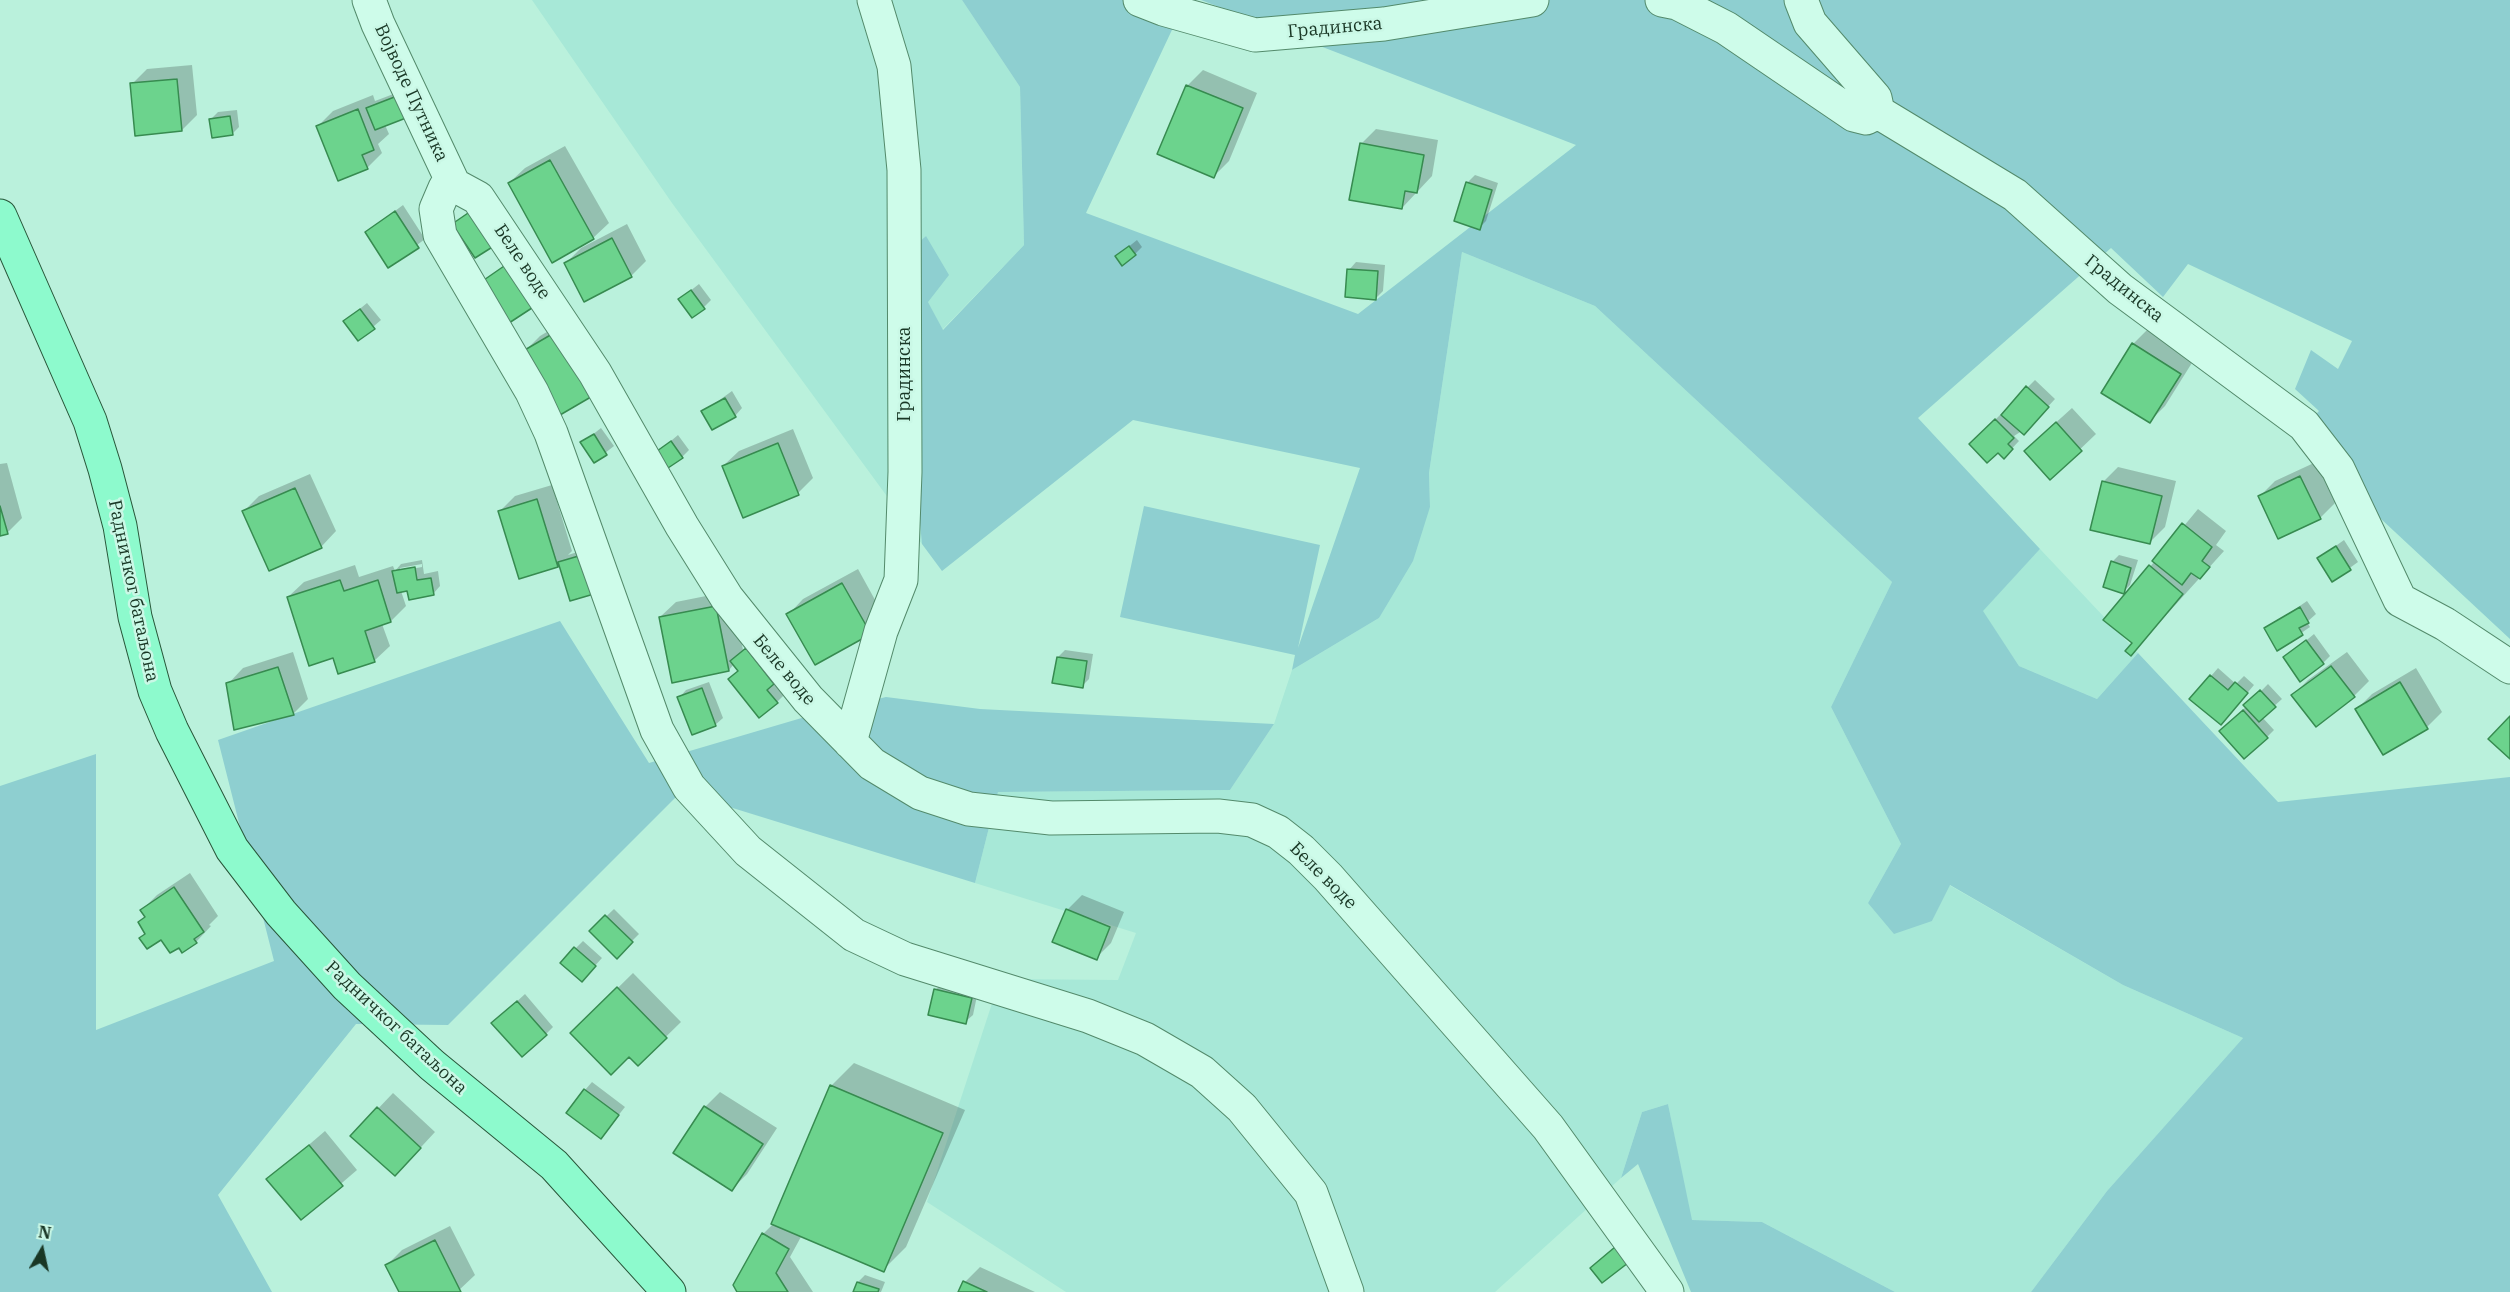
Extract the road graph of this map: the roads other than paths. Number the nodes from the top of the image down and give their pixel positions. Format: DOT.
graph roads {
  1 [pos="369,0"];
  2 [pos="874,0"];
  3 [pos="1140,0"];
  4 [pos="1532,0"];
  5 [pos="1662,0"];
  6 [pos="1801,0"];
  7 [pos="1878,112"];
  8 [pos="454,185"];
  9 [pos="0,216"];
  10 [pos="2510,667"];
  11 [pos="850,742"];
  12 [pos="669,1292"];
  13 [pos="1347,1292"];
  14 [pos="1667,1292"];
  1 -- 8 [label="street, Војводе Путника"];
  2 -- 11 [label="street, Градинска"];
  3 -- 4 [label="street, Градинска"];
  5 -- 7 [label="street"];
  6 -- 7 [label="street"];
  7 -- 10 [label="street, Градинска"];
  8 -- 11 [label="street, Беле воде"];
  8 -- 13 [label="street"];
  9 -- 12 [label="main road, Радничког батаљона"];
  11 -- 14 [label="street, Беле воде"];
}
